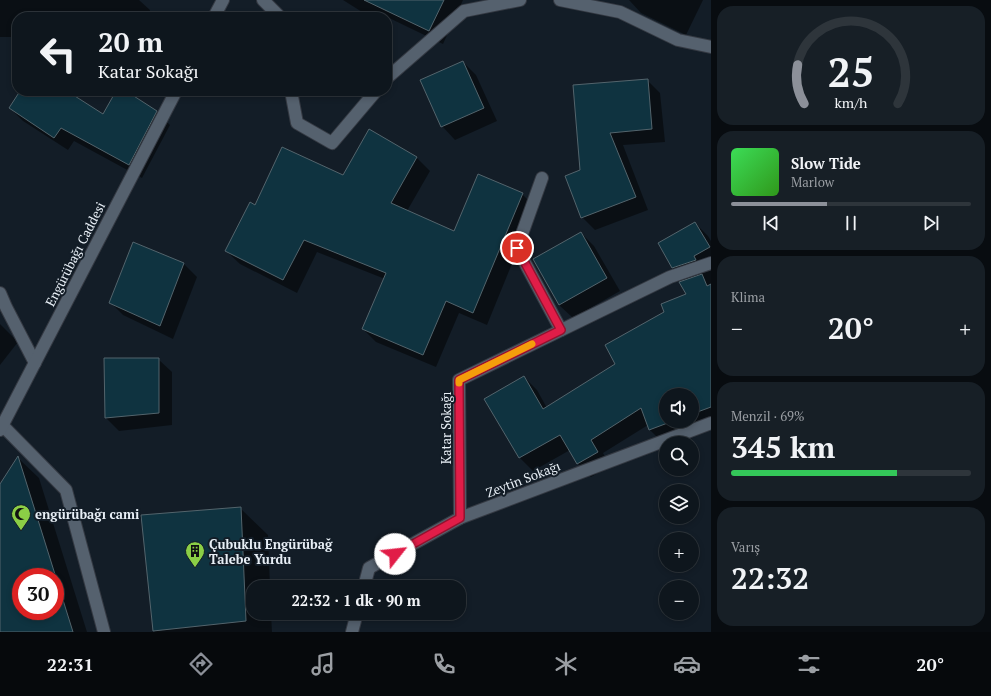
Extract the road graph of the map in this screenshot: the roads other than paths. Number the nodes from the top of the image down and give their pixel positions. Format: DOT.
graph roads {
  1 [pos="223,0"];
  2 [pos="263,0"];
  3 [pos="520,0"];
  4 [pos="560,0"];
  5 [pos="609,5"];
  6 [pos="217,12"];
  7 [pos="275,12"];
  8 [pos="711,48"];
  9 [pos="392,74"];
  10 [pos="173,96"];
  11 [pos="292,96"];
  12 [pos="372,96"];
  13 [pos="542,178"];
  14 [pos="711,263"];
  15 [pos="0,294"];
  16 [pos="561,330"];
  17 [pos="35,363"];
  18 [pos="711,423"];
  19 [pos="1,428"];
  20 [pos="460,518"];
  21 [pos="366,580"];
  22 [pos="355,620"];
  23 [pos="104,632"];
  24 [pos="352,632"];
  1 -- 6 [label="street"];
  2 -- 7 [label="street"];
  3 -- 9 [label="street"];
  4 -- 5 [label="street"];
  5 -- 8 [label="street"];
  10 -- 17 [label="street, Engürübağı Caddesi"];
  11 -- 12 [label="street"];
  13 -- 16 [label="street"];
  14 -- 16 [label="street, Katar Sokağı"];
  15 -- 17 [label="street"];
  16 -- 20 [label="street, Katar Sokağı"];
  17 -- 19 [label="street, Engürübağı Caddesi"];
  18 -- 20 [label="street, Zeytin Sokağı"];
  19 -- 23 [label="street"];
  20 -- 21 [label="street, Zeytin Sokağı"];
  22 -- 24 [label="street"];
}
